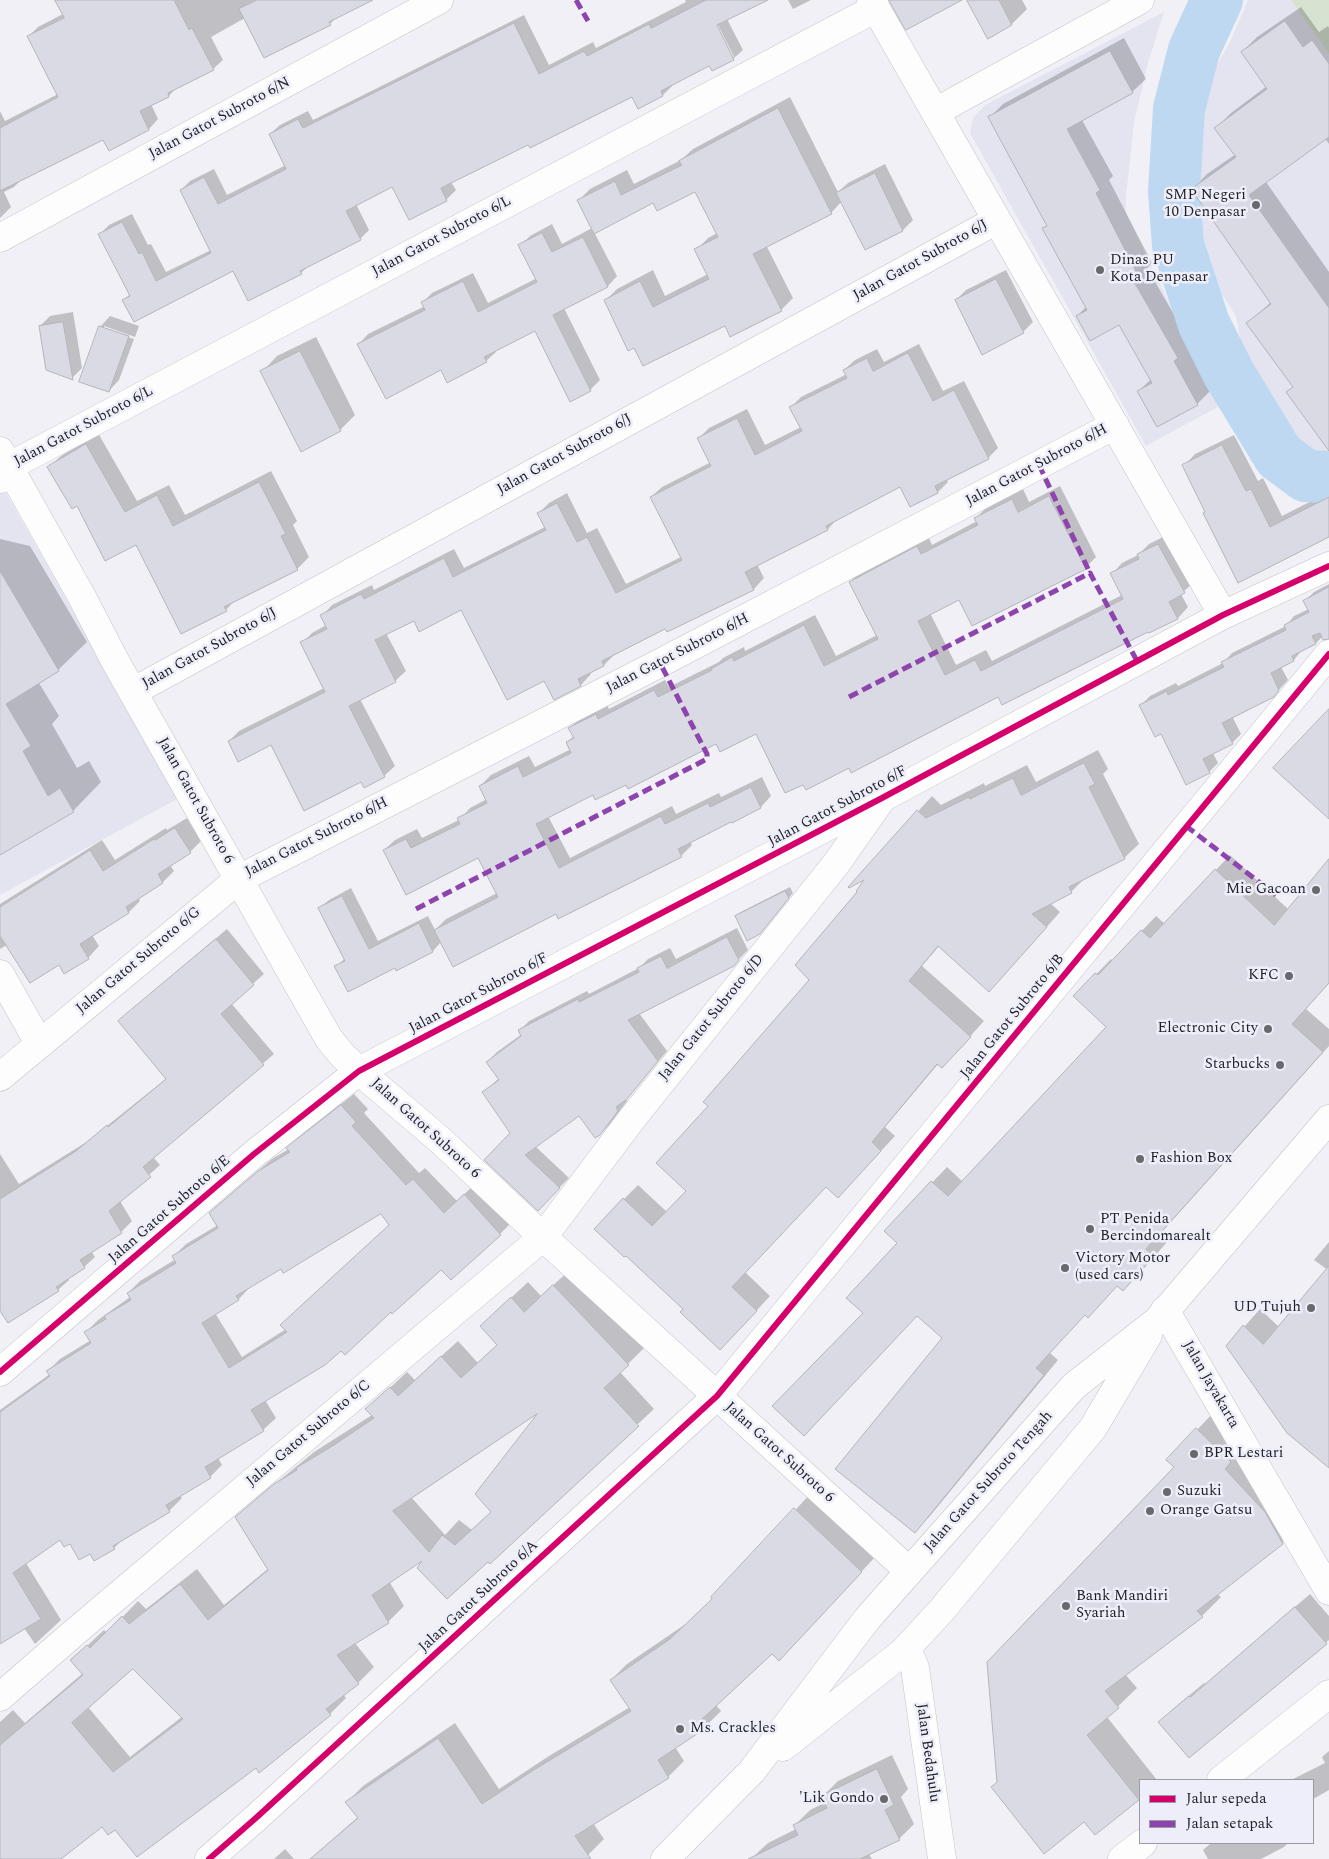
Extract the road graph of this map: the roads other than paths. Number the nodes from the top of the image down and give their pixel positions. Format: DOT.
graph roads {
  1 [pos="440,0"];
  2 [pos="1140,0"];
  3 [pos="874,4"];
  4 [pos="935,112"];
  5 [pos="997,220"];
  6 [pos="0,238"];
  7 [pos="1115,425"];
  8 [pos="3,466"];
  9 [pos="1329,566"];
  10 [pos="1223,615"];
  11 [pos="1329,654"];
  12 [pos="134,691"];
  13 [pos="882,798"];
  14 [pos="238,878"];
  15 [pos="0,974"];
  16 [pos="39,1044"];
  17 [pos="359,1071"];
  18 [pos="0,1077"];
  19 [pos="1329,1119"];
  20 [pos="543,1237"];
  21 [pos="1161,1316"];
  22 [pos="0,1372"];
  23 [pos="717,1396"];
  24 [pos="909,1571"];
  25 [pos="1325,1573"];
  26 [pos="904,1652"];
  27 [pos="1329,1694"];
  28 [pos="0,1697"];
  29 [pos="752,1771"];
  30 [pos="1222,1779"];
  31 [pos="1142,1844"];
  32 [pos="208,1859"];
  33 [pos="665,1859"];
  34 [pos="942,1859"];
  35 [pos="1122,1859"];
  1 -- 6 [label="main road, Jalan Gatot Subroto 6/N"];
  2 -- 4 [label="main road"];
  3 -- 4 [label="main road, Jalan Gatot Subroto 6/J"];
  3 -- 8 [label="main road, Jalan Gatot Subroto 6/L"];
  4 -- 5 [label="main road, Jalan Gatot Subroto 6/J"];
  5 -- 7 [label="main road, Jalan Gatot Subroto 6/J"];
  5 -- 12 [label="main road, Jalan Gatot Subroto 6/J"];
  7 -- 10 [label="main road, Jalan Gatot Subroto 6/J"];
  7 -- 14 [label="main road, Jalan Gatot Subroto 6/H"];
  8 -- 12 [label="main road, Jalan Gatot Subroto 6"];
  9 -- 10 [label="main road, Jalan Gatot Subroto 6/F"];
  10 -- 13 [label="main road, Jalan Gatot Subroto 6/F"];
  11 -- 23 [label="main road, Jalan Gatot Subroto 6/B"];
  12 -- 14 [label="main road, Jalan Gatot Subroto 6"];
  13 -- 17 [label="main road, Jalan Gatot Subroto 6/F"];
  13 -- 20 [label="main road, Jalan Gatot Subroto 6/D"];
  14 -- 16 [label="main road, Jalan Gatot Subroto 6/G"];
  14 -- 17 [label="main road, Jalan Gatot Subroto 6"];
  15 -- 16 [label="main road"];
  16 -- 18 [label="main road, Jalan Gatot Subroto 6/G"];
  17 -- 20 [label="main road, Jalan Gatot Subroto 6"];
  17 -- 22 [label="main road, Jalan Gatot Subroto 6/E"];
  19 -- 21 [label="main road, Jalan Gatot Subroto Tengah"];
  20 -- 23 [label="main road, Jalan Gatot Subroto 6"];
  20 -- 28 [label="main road, Jalan Gatot Subroto 6/C"];
  21 -- 24 [label="main road, Jalan Gatot Subroto Tengah"];
  21 -- 25 [label="main road, Jalan Jayakarta"];
  21 -- 26 [label="main road"];
  23 -- 24 [label="main road, Jalan Gatot Subroto 6"];
  23 -- 32 [label="main road, Jalan Gatot Subroto 6/A"];
  24 -- 29 [label="main road, Jalan Gatot Subroto Tengah"];
  26 -- 29 [label="main road"];
  26 -- 34 [label="main road, Jalan Bedahulu"];
  27 -- 30 [label="main road"];
  29 -- 33 [label="main road, Jalan Gatot Subroto Tengah"];
  31 -- 35 [label="main road"];
}
